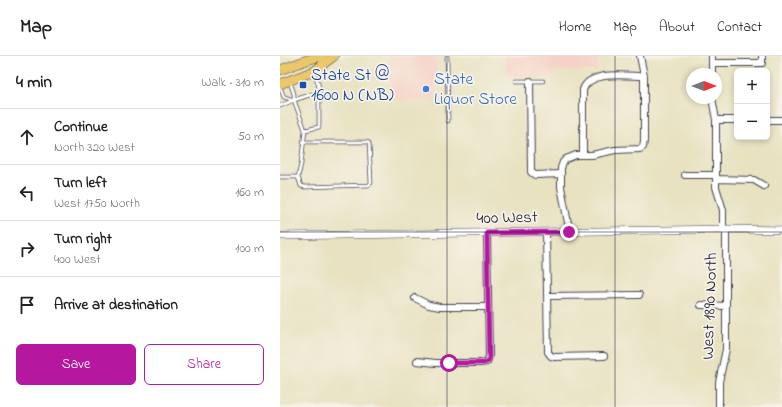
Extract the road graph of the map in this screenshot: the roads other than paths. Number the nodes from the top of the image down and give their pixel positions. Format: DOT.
graph roads {
  1 [pos="322,56"];
  2 [pos="334,56"];
  3 [pos="447,56"];
  4 [pos="640,56"];
  5 [pos="712,56"];
  6 [pos="762,56"];
  7 [pos="306,58"];
  8 [pos="712,63"];
  9 [pos="712,68"];
  10 [pos="280,70"];
  11 [pos="314,71"];
  12 [pos="644,76"];
  13 [pos="289,80"];
  14 [pos="516,81"];
  15 [pos="530,81"];
  16 [pos="543,81"];
  17 [pos="280,84"];
  18 [pos="280,87"];
  19 [pos="319,90"];
  20 [pos="294,100"];
  21 [pos="713,104"];
  22 [pos="280,106"];
  23 [pos="716,120"];
  24 [pos="734,120"];
  25 [pos="770,120"];
  26 [pos="782,120"];
  27 [pos="448,121"];
  28 [pos="304,130"];
  29 [pos="303,142"];
  30 [pos="583,155"];
  31 [pos="561,174"];
  32 [pos="685,175"];
  33 [pos="298,177"];
  34 [pos="716,177"];
  35 [pos="280,178"];
  36 [pos="764,186"];
  37 [pos="724,230"];
  38 [pos="782,230"];
  39 [pos="546,232"];
  40 [pos="569,232"];
  41 [pos="487,233"];
  42 [pos="280,236"];
  43 [pos="639,295"];
  44 [pos="547,296"];
  45 [pos="415,298"];
  46 [pos="701,305"];
  47 [pos="726,306"];
  48 [pos="488,307"];
  49 [pos="604,356"];
  50 [pos="417,361"];
  51 [pos="719,407"];
  1 -- 7 [label="main road"];
  2 -- 11 [label="main road"];
  3 -- 27 [label="lane"];
  4 -- 12 [label="street"];
  5 -- 8 [label="street"];
  6 -- 8 [label="street"];
  7 -- 10 [label="main road"];
  8 -- 9 [label="street"];
  11 -- 13 [label="main road"];
  11 -- 19 [label="lane"];
  12 -- 30 [label="street"];
  12 -- 30 [label="street"];
  13 -- 17 [label="main road"];
  13 -- 20 [label="lane"];
  14 -- 15 [label="lane"];
  15 -- 16 [label="lane"];
  15 -- 31 [label="street"];
  18 -- 20 [label="lane"];
  19 -- 20 [label="lane"];
  19 -- 28 [label="lane"];
  20 -- 22 [label="lane"];
  20 -- 28 [label="lane"];
  21 -- 23 [label="street, West 1890 North"];
  23 -- 24 [label="street"];
  23 -- 34 [label="street, West 1890 North"];
  25 -- 26 [label="street"];
  28 -- 29 [label="lane"];
  29 -- 33 [label="lane"];
  29 -- 33 [label="lane"];
  30 -- 31 [label="street"];
  31 -- 40 [label="street"];
  32 -- 34 [label="street"];
  33 -- 35 [label="lane"];
  34 -- 36 [label="street"];
  34 -- 37 [label="street, West 1890 North"];
  37 -- 38 [label="street, 400 West"];
  37 -- 40 [label="street, 400 West"];
  37 -- 47 [label="street, West 1890 North"];
  39 -- 40 [label="street, 400 West"];
  39 -- 41 [label="street, 400 West"];
  39 -- 44 [label="street"];
  41 -- 42 [label="street, 400 West"];
  41 -- 48 [label="street"];
  43 -- 44 [label="street"];
  44 -- 49 [label="street"];
  45 -- 48 [label="street"];
  46 -- 47 [label="street"];
  47 -- 51 [label="street, West 1890 North"];
  48 -- 50 [label="street"];
}
